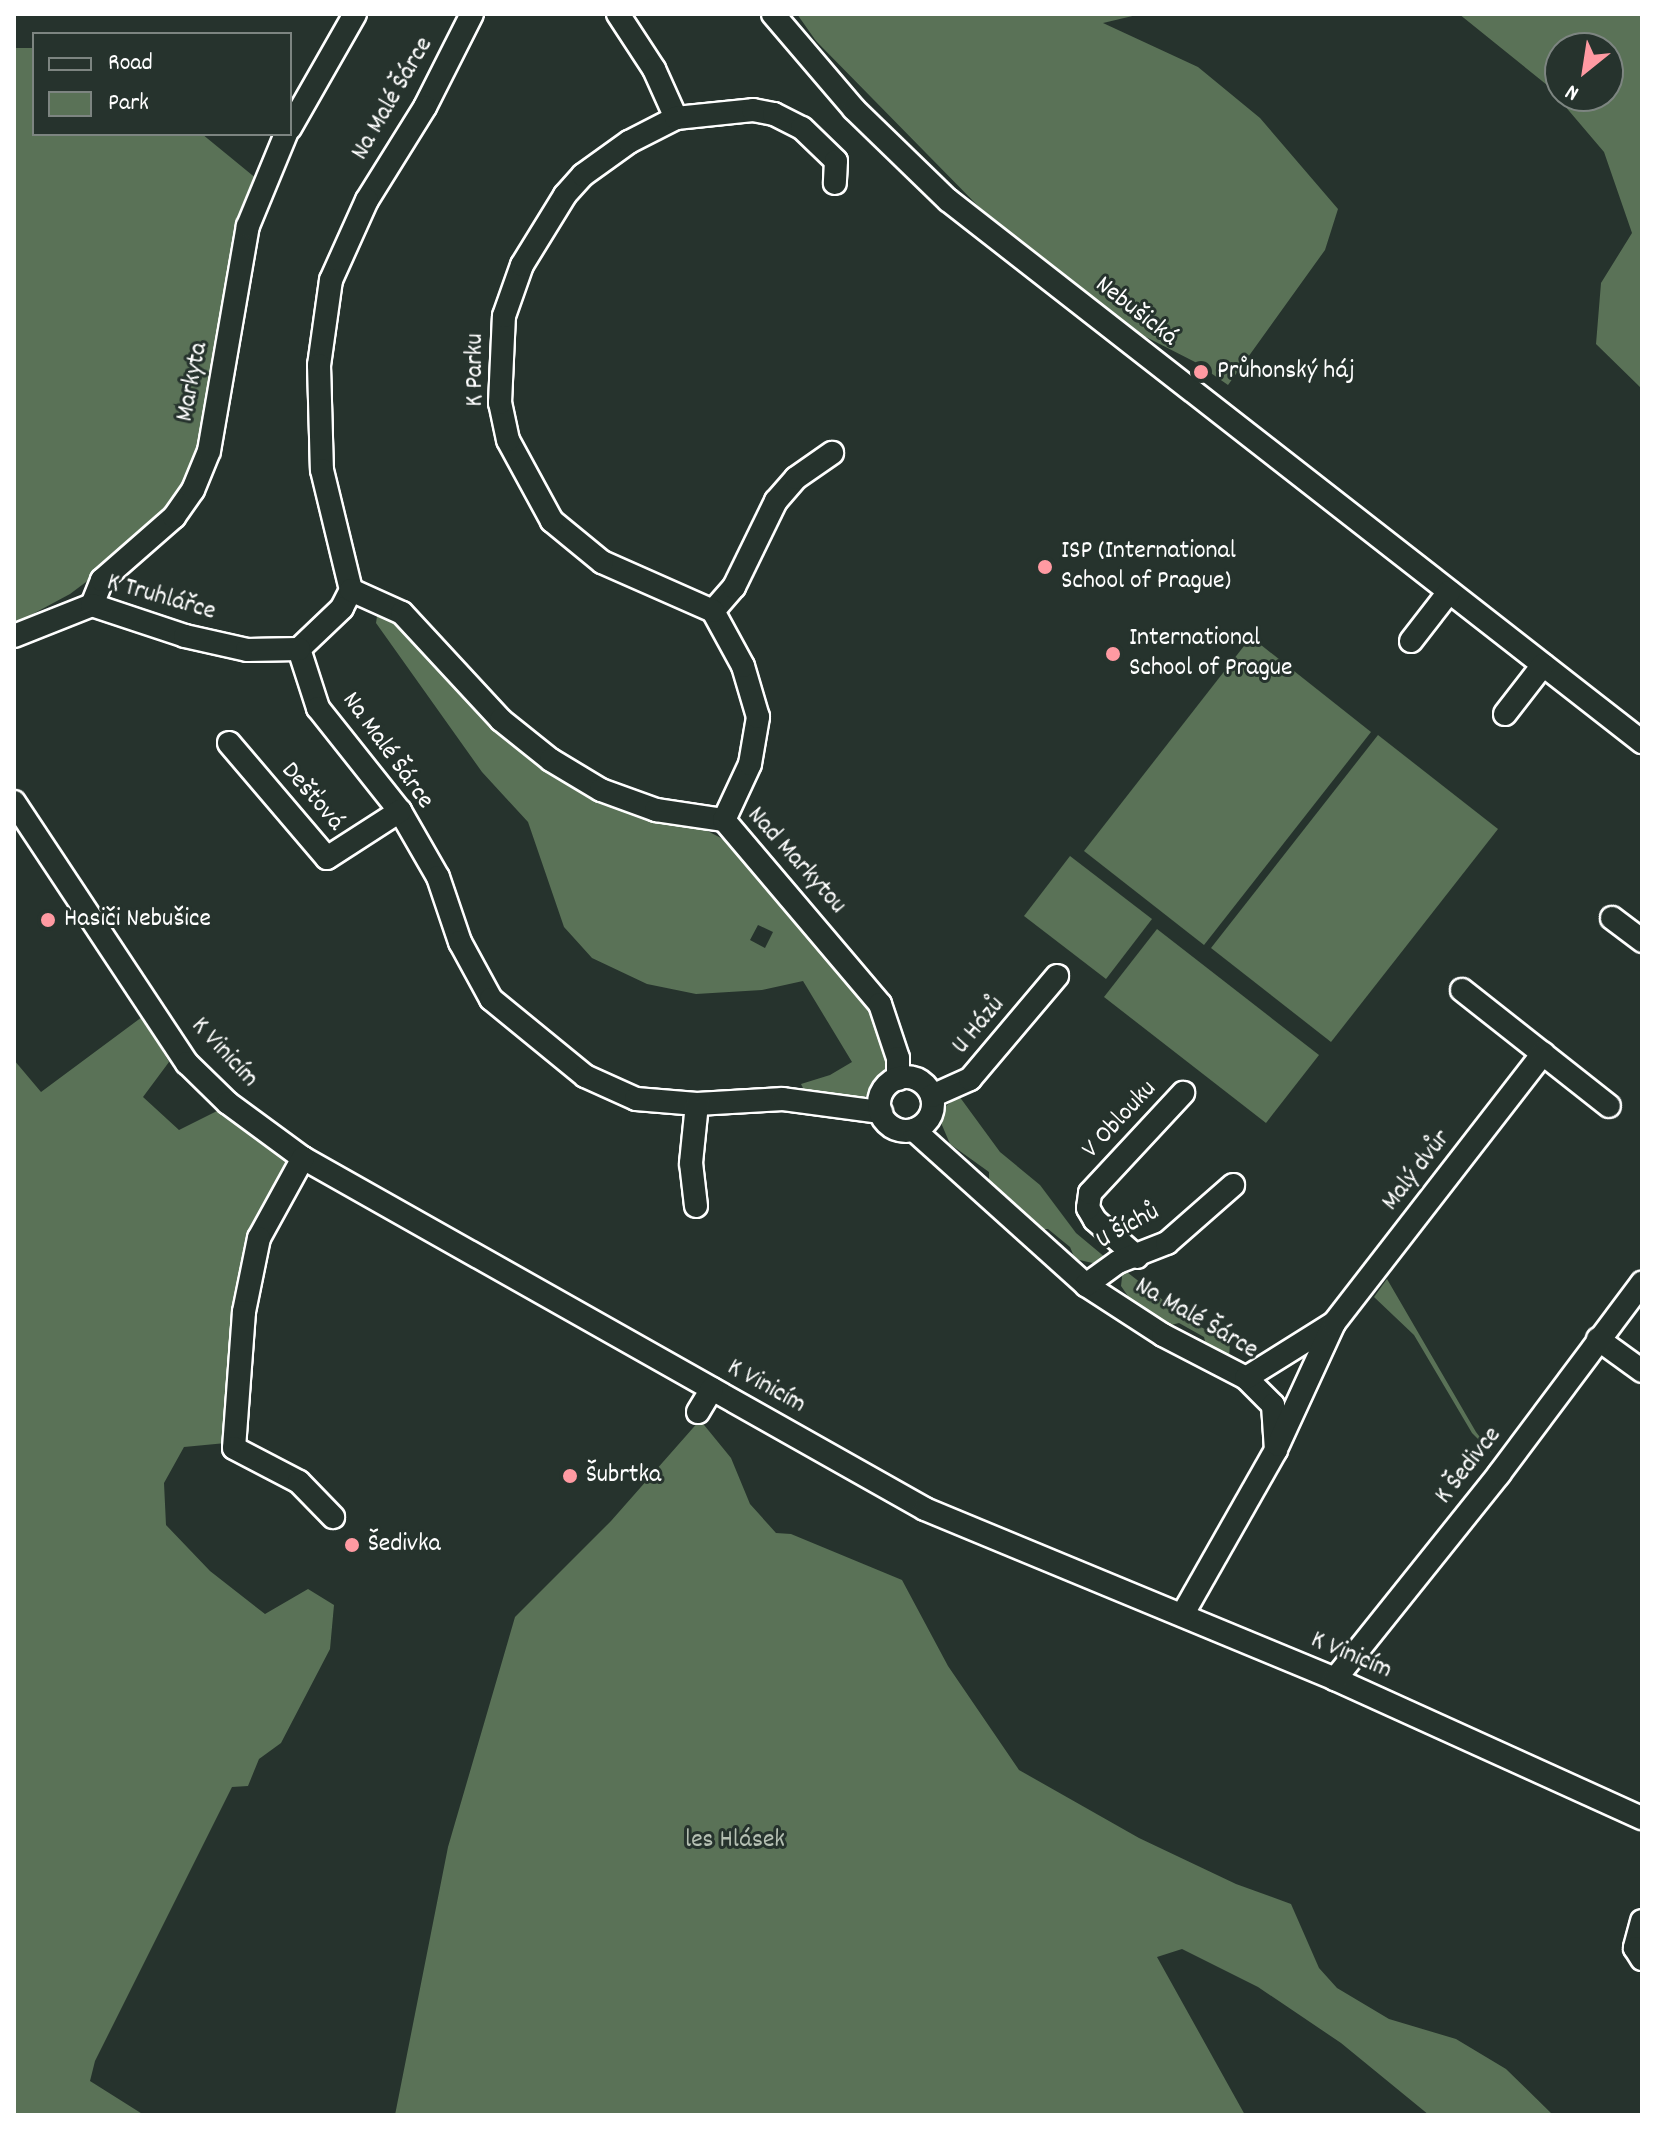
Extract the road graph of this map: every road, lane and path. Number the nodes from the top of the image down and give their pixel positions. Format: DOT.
graph roads {
  1 [pos="355,14"];
  2 [pos="472,14"];
  3 [pos="618,14"];
  4 [pos="773,14"];
  5 [pos="676,118"];
  6 [pos="292,124"];
  7 [pos="285,136"];
  8 [pos="835,183"];
  9 [pos="832,453"];
  10 [pos="351,590"];
  11 [pos="1449,592"];
  12 [pos="92,605"];
  13 [pos="713,611"];
  14 [pos="14,636"];
  15 [pos="1411,641"];
  16 [pos="299,649"];
  17 [pos="1543,665"];
  18 [pos="1505,714"];
  19 [pos="1642,742"];
  20 [pos="229,743"];
  21 [pos="15,807"];
  22 [pos="400,811"];
  23 [pos="724,820"];
  24 [pos="1612,918"];
  25 [pos="1642,941"];
  26 [pos="1057,976"];
  27 [pos="1462,990"];
  28 [pos="1543,1054"];
  29 [pos="898,1079"];
  30 [pos="1183,1093"];
  31 [pos="932,1096"];
  32 [pos="697,1104"];
  33 [pos="1609,1106"];
  34 [pos="881,1112"];
  35 [pos="914,1130"];
  36 [pos="303,1158"];
  37 [pos="1233,1185"];
  38 [pos="696,1206"];
  39 [pos="1137,1257"];
  40 [pos="1642,1283"];
  41 [pos="1086,1285"];
  42 [pos="1334,1323"];
  43 [pos="1598,1339"];
  44 [pos="1642,1371"];
  45 [pos="1246,1378"];
  46 [pos="712,1389"];
  47 [pos="698,1412"];
  48 [pos="1276,1450"];
  49 [pos="333,1517"];
  50 [pos="1183,1614"];
  51 [pos="1335,1679"];
  52 [pos="1642,1818"];
  53 [pos="1642,1921"];
  54 [pos="1642,1959"];
  1 -- 6 [label="street"];
  2 -- 10 [label="street, Na Malé Šárce"];
  3 -- 5 [label="street"];
  4 -- 11 [label="street, Nebušická"];
  5 -- 8 [label="street, K Parku"];
  5 -- 13 [label="street, K Parku"];
  7 -- 12 [label="street, Markyta"];
  9 -- 13 [label="street"];
  10 -- 16 [label="street"];
  10 -- 23 [label="street, Nad Markytou"];
  11 -- 15 [label="street"];
  11 -- 17 [label="street, Nebušická"];
  12 -- 14 [label="street, K Truhlářce"];
  12 -- 16 [label="street, K Truhlářce"];
  13 -- 23 [label="street"];
  16 -- 22 [label="street, Na Malé Šárce"];
  17 -- 18 [label="street"];
  17 -- 19 [label="street, Nebušická"];
  20 -- 22 [label="street, Dešťová"];
  21 -- 36 [label="street, K Vinicím"];
  22 -- 32 [label="street, Na Malé Šárce"];
  23 -- 29 [label="street, Nad Markytou"];
  24 -- 25 [label="street"];
  26 -- 31 [label="street, U Házů"];
  27 -- 28 [label="street"];
  28 -- 33 [label="street"];
  28 -- 42 [label="street, Malý dvůr"];
  29 -- 31 [label="street"];
  29 -- 34 [label="street"];
  30 -- 39 [label="street, V Oblouku"];
  31 -- 35 [label="street"];
  32 -- 34 [label="street, Na Malé Šárce"];
  32 -- 38 [label="street"];
  34 -- 35 [label="street, Na Malé Šárce"];
  35 -- 41 [label="street, Na Malé Šárce"];
  36 -- 46 [label="street, K Vinicím"];
  36 -- 49 [label="street"];
  37 -- 39 [label="street, U Šíchů"];
  39 -- 41 [label="street, U Šíchů"];
  40 -- 43 [label="street, K Šedivce"];
  41 -- 45 [label="street, Na Malé Šárce"];
  42 -- 45 [label="street, Malý dvůr"];
  42 -- 48 [label="street, Malý dvůr"];
  43 -- 44 [label="street"];
  43 -- 51 [label="street, K Šedivce"];
  45 -- 48 [label="street, Na Malé Šárce"];
  46 -- 47 [label="street"];
  46 -- 50 [label="street, K Vinicím"];
  48 -- 50 [label="street"];
  50 -- 51 [label="street, K Vinicím"];
  51 -- 52 [label="street, K Vinicím"];
  53 -- 54 [label="street"];
}
